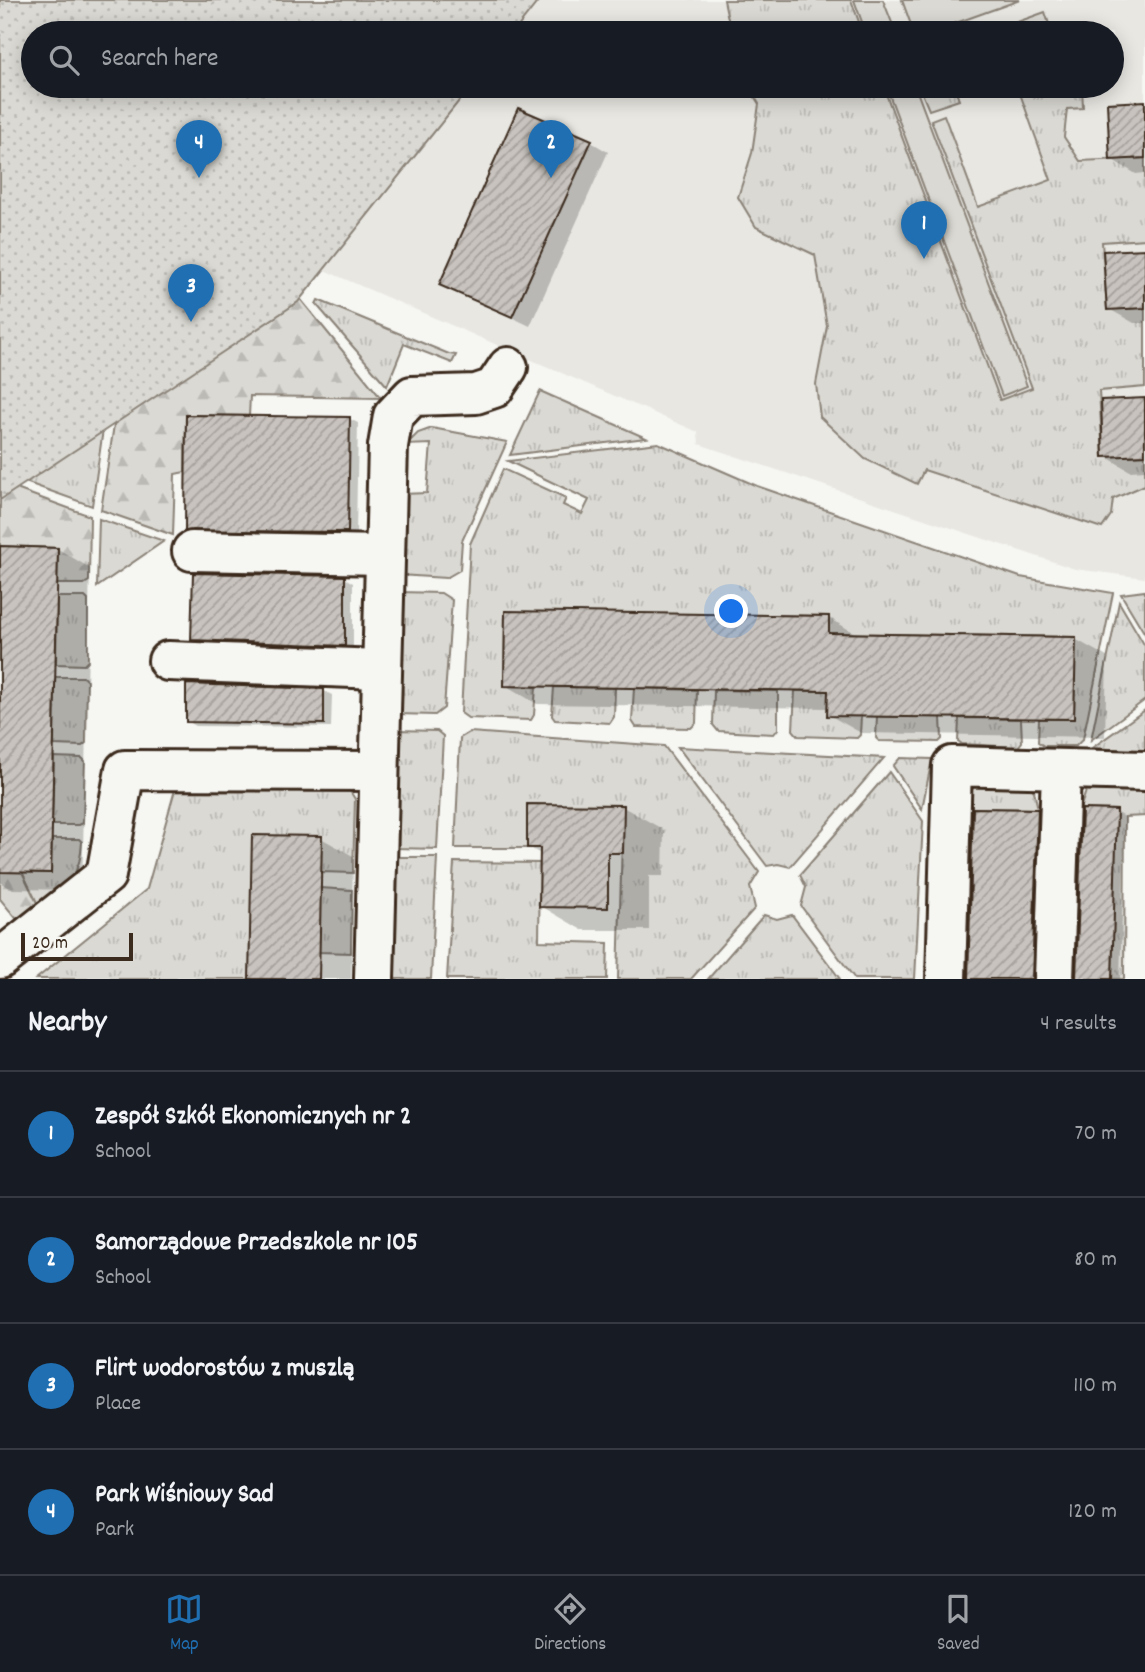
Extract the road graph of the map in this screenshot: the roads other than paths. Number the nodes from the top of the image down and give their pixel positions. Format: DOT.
graph roads {
  1 [pos="508,367"];
  2 [pos="192,551"];
  3 [pos="383,555"];
  4 [pos="168,661"];
  5 [pos="380,669"];
  6 [pos="1061,770"];
  7 [pos="378,771"];
  8 [pos="1145,771"];
  9 [pos="0,959"];
  10 [pos="374,979"];
  11 [pos="946,979"];
  12 [pos="1054,979"];
  1 -- 3 [label="street"];
  2 -- 3 [label="street"];
  3 -- 5 [label="street"];
  4 -- 5 [label="street"];
  5 -- 7 [label="street"];
  6 -- 8 [label="street"];
  6 -- 11 [label="street"];
  6 -- 12 [label="street"];
  7 -- 9 [label="street"];
  7 -- 10 [label="street"];
}
